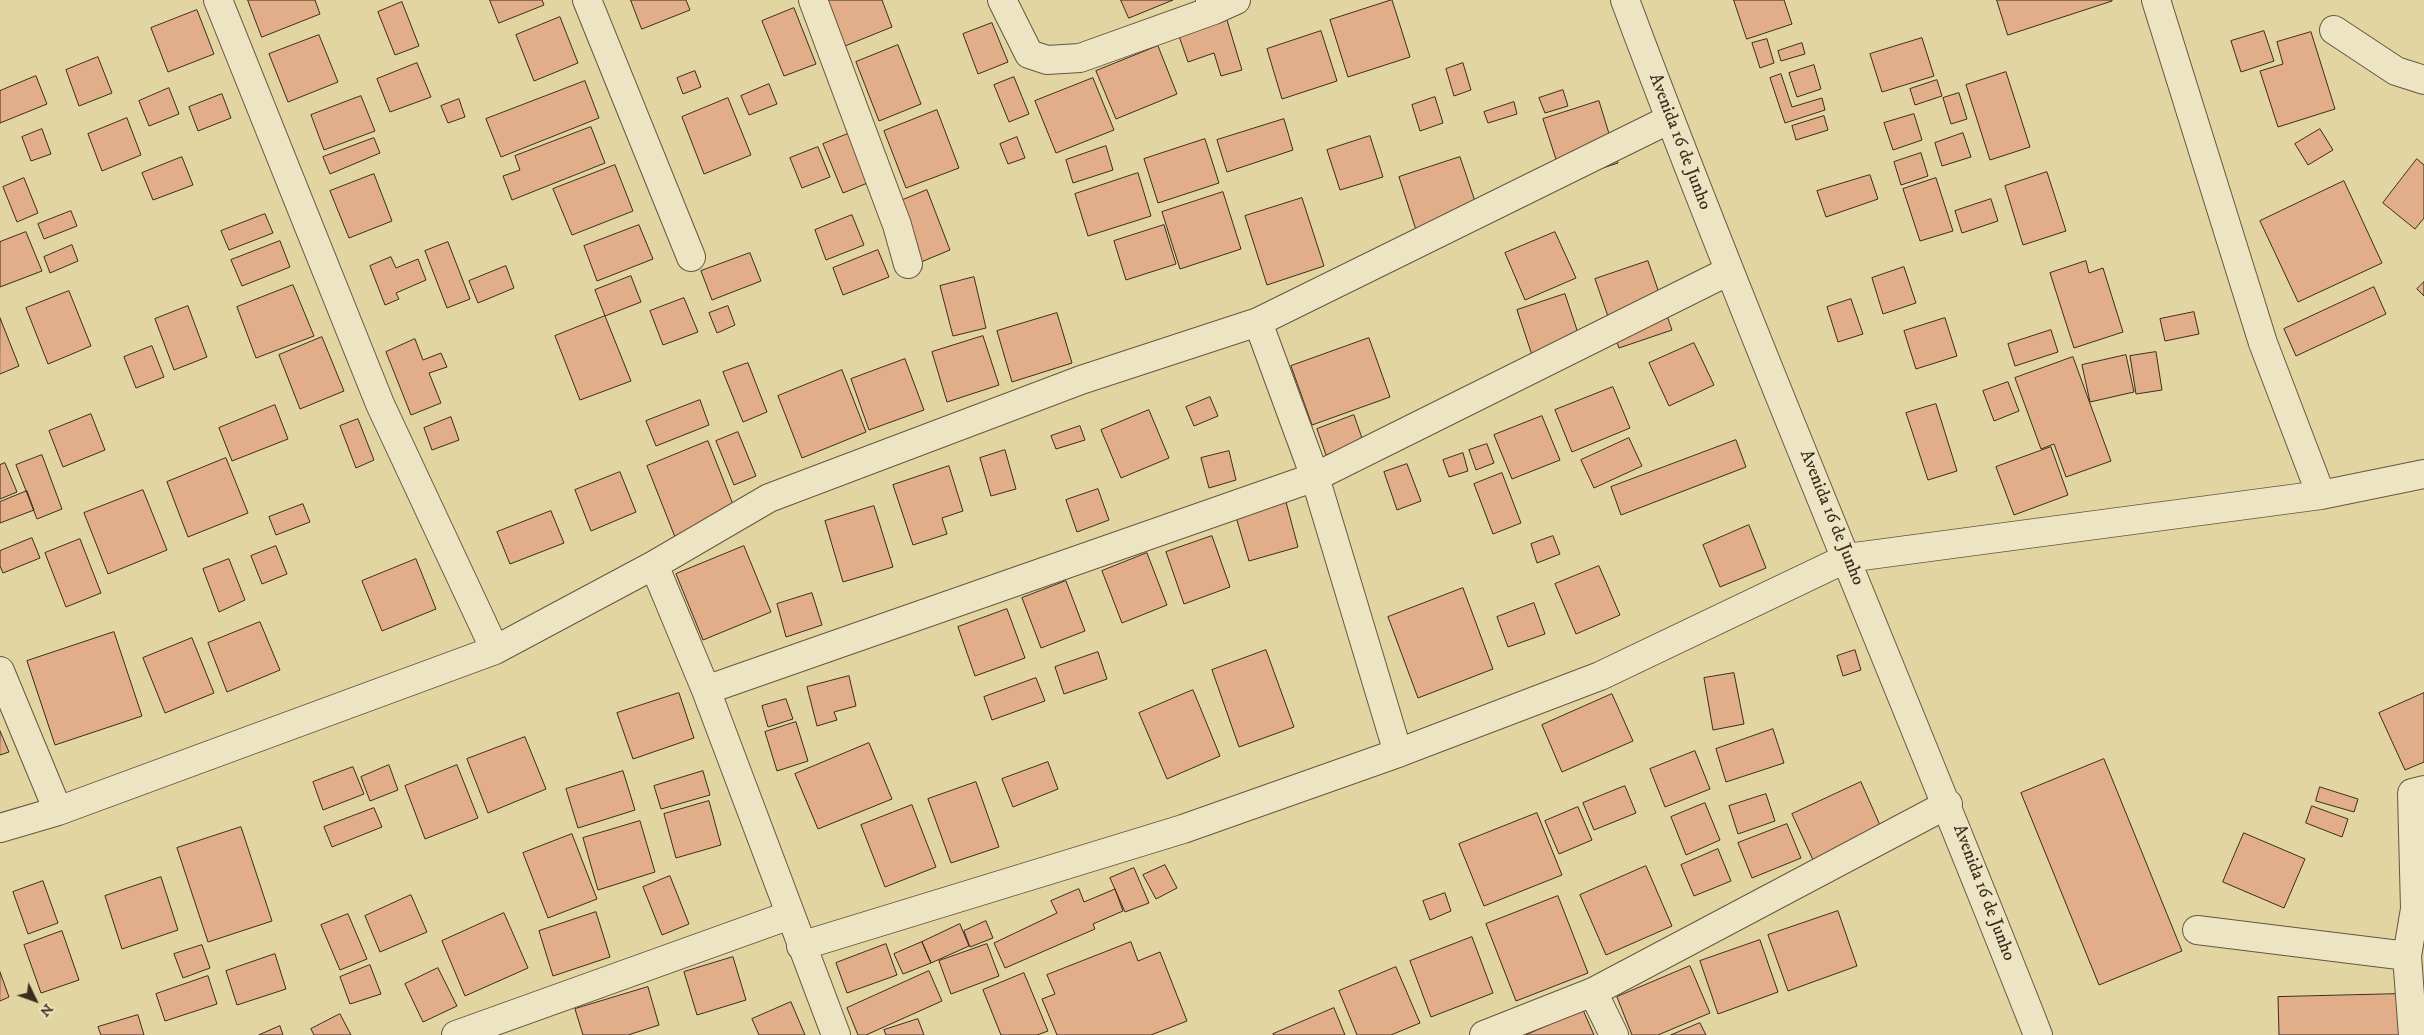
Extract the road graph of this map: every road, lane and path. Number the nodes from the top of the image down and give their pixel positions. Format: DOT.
graph roads {
  1 [pos="218,0"];
  2 [pos="587,0"];
  3 [pos="813,0"];
  4 [pos="1002,0"];
  5 [pos="1626,0"];
  6 [pos="2156,0"];
  7 [pos="1220,3"];
  8 [pos="2334,30"];
  9 [pos="2424,80"];
  10 [pos="1670,119"];
  11 [pos="691,257"];
  12 [pos="908,264"];
  13 [pos="1729,271"];
  14 [pos="1258,322"];
  15 [pos="2424,474"];
  16 [pos="1315,476"];
  17 [pos="2321,494"];
  18 [pos="1847,558"];
  19 [pos="654,565"];
  20 [pos="495,650"];
  21 [pos="0,671"];
  22 [pos="706,690"];
  23 [pos="1398,753"];
  24 [pos="2424,790"];
  25 [pos="1948,804"];
  26 [pos="58,810"];
  27 [pos="0,828"];
  28 [pos="2420,908"];
  29 [pos="790,915"];
  30 [pos="2197,930"];
  31 [pos="801,946"];
  32 [pos="2407,956"];
  33 [pos="1593,992"];
  34 [pos="456,1035"];
  35 [pos="836,1035"];
  36 [pos="1484,1035"];
  37 [pos="1614,1035"];
  38 [pos="2038,1035"];
  39 [pos="2414,1035"];
  1 -- 20 [label="street"];
  2 -- 11 [label="street"];
  3 -- 12 [label="street"];
  4 -- 7 [label="street"];
  5 -- 10 [label="street, Avenida 16 de Junho"];
  6 -- 17 [label="street"];
  8 -- 9 [label="street"];
  10 -- 13 [label="street, Avenida 16 de Junho"];
  10 -- 14 [label="street"];
  13 -- 16 [label="street"];
  13 -- 18 [label="street, Avenida 16 de Junho"];
  14 -- 16 [label="street"];
  14 -- 19 [label="street"];
  15 -- 17 [label="street"];
  16 -- 22 [label="street"];
  16 -- 23 [label="street"];
  17 -- 18 [label="street"];
  18 -- 23 [label="street"];
  18 -- 25 [label="street, Avenida 16 de Junho"];
  19 -- 20 [label="street"];
  19 -- 22 [label="street"];
  20 -- 26 [label="street"];
  21 -- 26 [label="street"];
  22 -- 29 [label="street"];
  23 -- 31 [label="street"];
  24 -- 28 [label="street"];
  25 -- 33 [label="street"];
  25 -- 38 [label="street, Avenida 16 de Junho"];
  26 -- 27 [label="street"];
  28 -- 32 [label="street"];
  29 -- 31 [label="street"];
  29 -- 34 [label="street"];
  30 -- 32 [label="street"];
  31 -- 35 [label="street"];
  32 -- 39 [label="street"];
  33 -- 36 [label="street"];
  33 -- 37 [label="street"];
}
